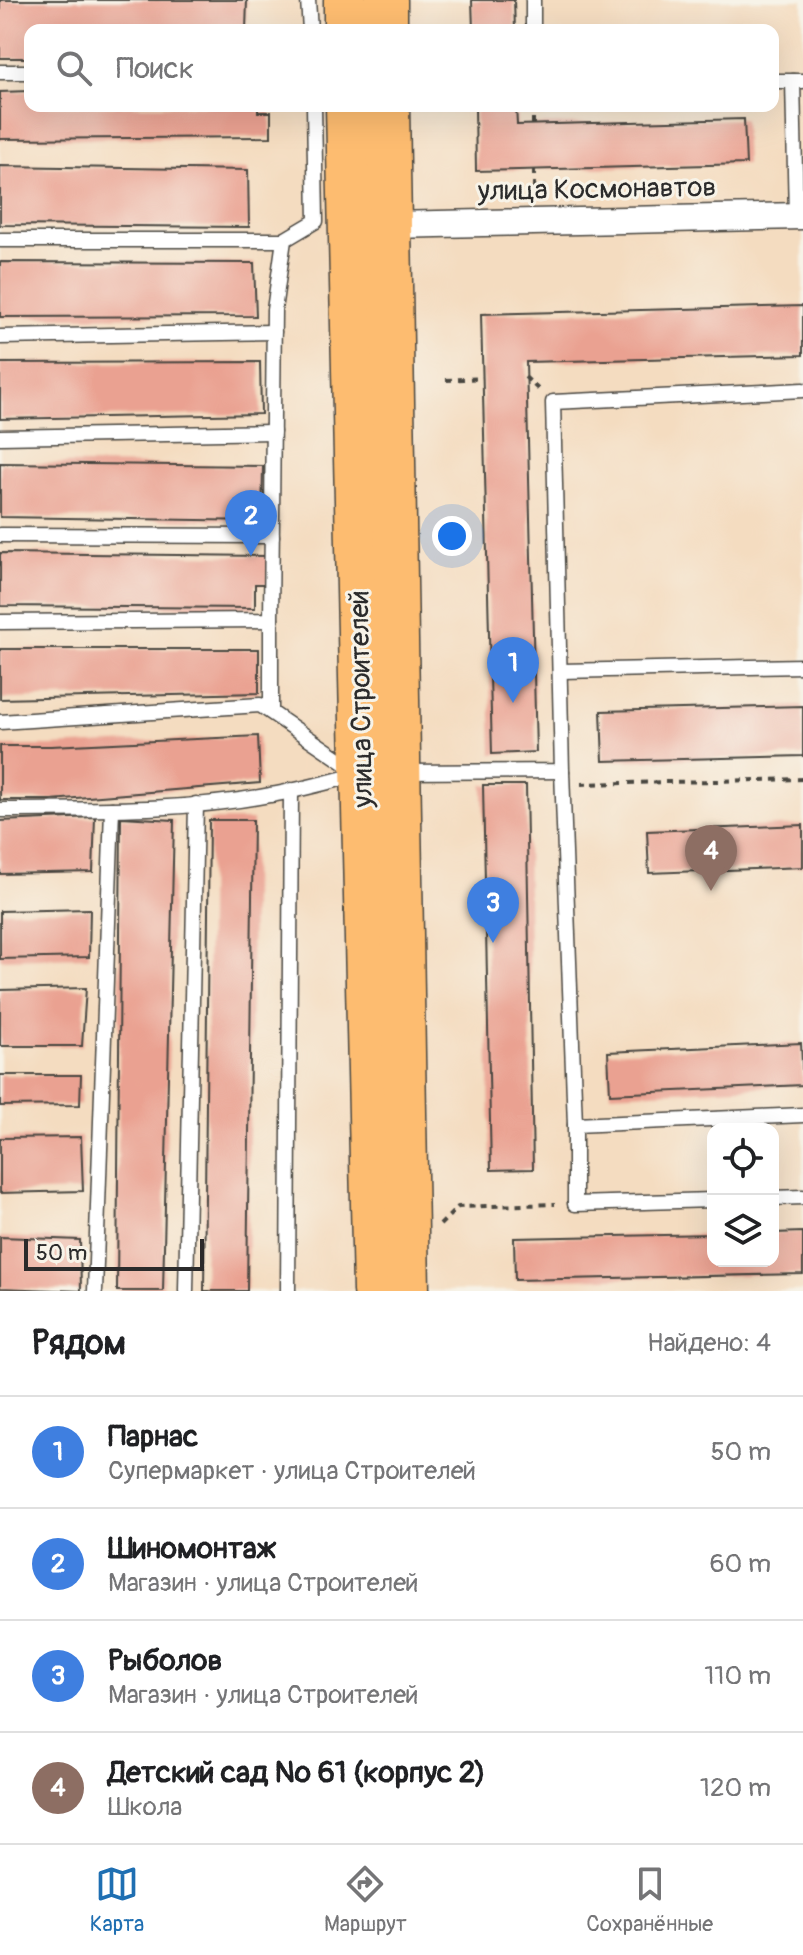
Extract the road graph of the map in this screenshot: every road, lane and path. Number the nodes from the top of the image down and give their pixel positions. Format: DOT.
graph roads {
  1 [pos="308,0"];
  2 [pos="345,0"];
  3 [pos="386,0"];
  4 [pos="533,0"];
  5 [pos="310,24"];
  6 [pos="345,24"];
  7 [pos="386,24"];
  8 [pos="533,24"];
  9 [pos="0,72"];
  10 [pos="24,72"];
  11 [pos="798,81"];
  12 [pos="314,112"];
  13 [pos="347,112"];
  14 [pos="388,112"];
  15 [pos="533,112"];
  16 [pos="533,125"];
  17 [pos="534,170"];
  18 [pos="534,194"];
  19 [pos="800,216"];
  20 [pos="391,225"];
  21 [pos="348,227"];
  22 [pos="0,240"];
  23 [pos="284,240"];
  24 [pos="274,332"];
  25 [pos="0,337"];
  26 [pos="483,378"];
  27 [pos="446,380"];
  28 [pos="803,390"];
  29 [pos="273,432"];
  30 [pos="0,437"];
  31 [pos="0,535"];
  32 [pos="272,536"];
  33 [pos="271,620"];
  34 [pos="0,622"];
  35 [pos="803,666"];
  36 [pos="561,671"];
  37 [pos="271,712"];
  38 [pos="0,722"];
  39 [pos="380,773"];
  40 [pos="562,778"];
  41 [pos="803,779"];
  42 [pos="291,790"];
  43 [pos="196,804"];
  44 [pos="112,809"];
  45 [pos="0,810"];
  46 [pos="803,1115"];
  47 [pos="575,1125"];
  48 [pos="803,1197"];
  49 [pos="779,1198"];
  50 [pos="707,1200"];
  51 [pos="575,1204"];
  52 [pos="458,1207"];
  53 [pos="95,1291"];
  54 [pos="186,1291"];
  55 [pos="288,1291"];
  56 [pos="374,1291"];
  57 [pos="408,1291"];
  1 -- 5 [label="lane"];
  2 -- 6 [label="main road"];
  3 -- 7 [label="main road"];
  4 -- 8 [label="lane"];
  9 -- 10 [label="lane"];
  11 -- 19 [label="lane"];
  12 -- 23 [label="lane"];
  13 -- 21 [label="main road, улица Строителей"];
  14 -- 20 [label="main road, улица Строителей"];
  15 -- 16 [label="path"];
  17 -- 18 [label="path"];
  19 -- 20 [label="street, улица Космонавтов"];
  20 -- 21 [label="main road"];
  20 -- 39 [label="main road, улица Строителей"];
  21 -- 39 [label="main road, улица Строителей"];
  22 -- 23 [label="lane"];
  23 -- 24 [label="lane"];
  24 -- 25 [label="lane"];
  24 -- 29 [label="lane"];
  26 -- 27 [label="path"];
  28 -- 36 [label="lane"];
  29 -- 30 [label="lane"];
  29 -- 32 [label="lane"];
  31 -- 32 [label="lane"];
  32 -- 33 [label="lane"];
  33 -- 34 [label="lane"];
  33 -- 37 [label="lane"];
  35 -- 36 [label="lane"];
  36 -- 40 [label="lane"];
  37 -- 38 [label="lane"];
  37 -- 39 [label="lane"];
  39 -- 40 [label="lane"];
  39 -- 42 [label="lane"];
  39 -- 56 [label="main road, улица Строителей"];
  39 -- 57 [label="main road, улица Строителей"];
  40 -- 41 [label="path"];
  40 -- 47 [label="lane"];
  42 -- 43 [label="lane"];
  42 -- 55 [label="lane"];
  43 -- 44 [label="lane"];
  43 -- 54 [label="lane"];
  44 -- 45 [label="lane"];
  44 -- 53 [label="lane"];
  46 -- 47 [label="lane"];
  47 -- 51 [label="lane"];
  48 -- 49 [label="lane"];
  50 -- 51 [label="lane"];
  51 -- 52 [label="path"];
}
